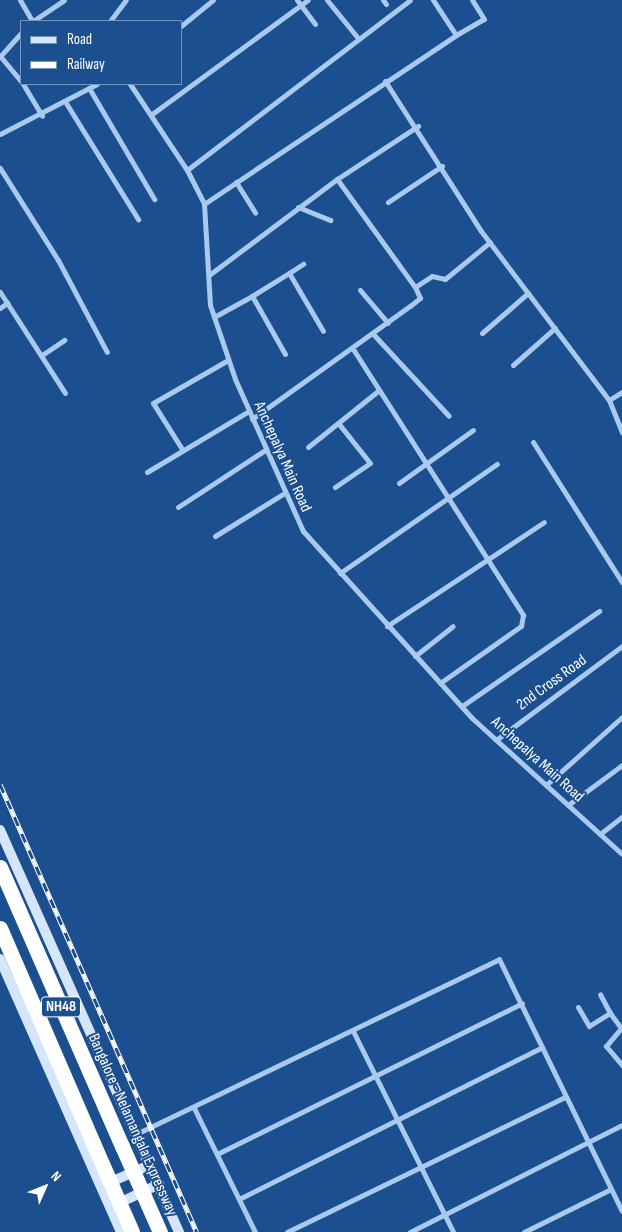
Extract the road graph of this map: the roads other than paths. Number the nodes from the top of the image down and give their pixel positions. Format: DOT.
graph roads {
  1 [pos="20,0"];
  2 [pos="52,0"];
  3 [pos="64,0"];
  4 [pos="126,0"];
  5 [pos="213,0"];
  6 [pos="308,0"];
  7 [pos="327,0"];
  8 [pos="410,0"];
  9 [pos="433,0"];
  10 [pos="472,0"];
  11 [pos="299,2"];
  12 [pos="56,6"];
  13 [pos="31,20"];
  14 [pos="34,20"];
  15 [pos="111,20"];
  16 [pos="315,24"];
  17 [pos="182,25"];
  18 [pos="20,34"];
  19 [pos="456,35"];
  20 [pos="358,38"];
  21 [pos="20,81"];
  22 [pos="385,81"];
  23 [pos="23,85"];
  24 [pos="95,85"];
  25 [pos="131,85"];
  26 [pos="89,88"];
  27 [pos="66,103"];
  28 [pos="152,114"];
  29 [pos="42,116"];
  30 [pos="418,126"];
  31 [pos="0,134"];
  32 [pos="442,166"];
  33 [pos="0,168"];
  34 [pos="188,170"];
  35 [pos="337,179"];
  36 [pos="236,182"];
  37 [pos="154,199"];
  38 [pos="388,202"];
  39 [pos="204,204"];
  40 [pos="298,207"];
  41 [pos="255,212"];
  42 [pos="138,219"];
  43 [pos="331,220"];
  44 [pos="490,242"];
  45 [pos="303,264"];
  46 [pos="289,273"];
  47 [pos="209,275"];
  48 [pos="415,288"];
  49 [pos="360,290"];
  50 [pos="0,292"];
  51 [pos="528,293"];
  52 [pos="252,296"];
  53 [pos="7,303"];
  54 [pos="0,308"];
  55 [pos="214,318"];
  56 [pos="388,323"];
  57 [pos="555,328"];
  58 [pos="323,331"];
  59 [pos="482,333"];
  60 [pos="374,335"];
  61 [pos="64,340"];
  62 [pos="353,349"];
  63 [pos="107,352"];
  64 [pos="286,354"];
  65 [pos="42,355"];
  66 [pos="228,360"];
  67 [pos="513,365"];
  68 [pos="378,391"];
  69 [pos="622,392"];
  70 [pos="65,393"];
  71 [pos="609,400"];
  72 [pos="248,412"];
  73 [pos="449,416"];
  74 [pos="252,419"];
  75 [pos="339,424"];
  76 [pos="473,430"];
  77 [pos="622,432"];
  78 [pos="533,442"];
  79 [pos="308,447"];
  80 [pos="182,449"];
  81 [pos="265,450"];
  82 [pos="424,464"];
  83 [pos="498,464"];
  84 [pos="147,472"];
  85 [pos="399,483"];
  86 [pos="335,487"];
  87 [pos="283,494"];
  88 [pos="447,499"];
  89 [pos="178,507"];
  90 [pos="544,522"];
  91 [pos="215,536"];
  92 [pos="486,559"];
  93 [pos="340,573"];
  94 [pos="622,582"];
  95 [pos="599,611"];
  96 [pos="387,626"];
  97 [pos="453,626"];
  98 [pos="622,646"];
  99 [pos="415,656"];
  100 [pos="440,683"];
  101 [pos="462,706"];
  102 [pos="622,718"];
  103 [pos="496,740"];
  104 [pos="622,765"];
  105 [pos="546,785"];
  106 [pos="568,805"];
  107 [pos="622,817"];
  108 [pos="0,830"];
  109 [pos="600,834"];
  110 [pos="622,854"];
  111 [pos="0,867"];
  112 [pos="0,928"];
  113 [pos="0,959"];
  114 [pos="600,994"];
  115 [pos="522,1003"];
  116 [pos="578,1007"];
  117 [pos="610,1013"];
  118 [pos="622,1028"];
  119 [pos="353,1031"];
  120 [pos="542,1047"];
  121 [pos="622,1065"];
  122 [pos="377,1072"];
  123 [pos="565,1097"];
  124 [pos="194,1108"];
  125 [pos="397,1118"];
  126 [pos="622,1125"];
  127 [pos="136,1134"];
  128 [pos="589,1142"];
  129 [pos="219,1153"];
  130 [pos="150,1165"];
  131 [pos="421,1165"];
  132 [pos="159,1184"];
  133 [pos="100,1187"];
  134 [pos="611,1189"];
  135 [pos="239,1199"];
  136 [pos="110,1208"];
  137 [pos="622,1211"];
  138 [pos="444,1215"];
  139 [pos="121,1232"];
  140 [pos="132,1232"];
  141 [pos="160,1232"];
  142 [pos="179,1232"];
  143 [pos="255,1232"];
  144 [pos="287,1232"];
  145 [pos="410,1232"];
  146 [pos="453,1232"];
  147 [pos="524,1232"];
  1 -- 13 [label="street"];
  2 -- 12 [label="street"];
  3 -- 12 [label="street"];
  4 -- 15 [label="street"];
  5 -- 17 [label="street"];
  6 -- 11 [label="street"];
  7 -- 20 [label="street"];
  8 -- 20 [label="street"];
  9 -- 19 [label="street"];
  10 -- 19 [label="street"];
  11 -- 16 [label="street"];
  11 -- 28 [label="street"];
  12 -- 14 [label="street"];
  18 -- 21 [label="street"];
  19 -- 22 [label="street"];
  20 -- 34 [label="street"];
  22 -- 30 [label="street"];
  22 -- 36 [label="street"];
  23 -- 29 [label="street"];
  24 -- 26 [label="street"];
  25 -- 28 [label="street, Anchepalya Main Road"];
  26 -- 27 [label="street"];
  26 -- 37 [label="street"];
  27 -- 29 [label="street"];
  27 -- 42 [label="street"];
  28 -- 34 [label="street, Anchepalya Main Road"];
  29 -- 31 [label="street"];
  30 -- 32 [label="street"];
  30 -- 35 [label="street"];
  32 -- 38 [label="street"];
  32 -- 44 [label="street"];
  33 -- 63 [label="street"];
  34 -- 39 [label="street, Anchepalya Main Road"];
  35 -- 40 [label="street"];
  35 -- 48 [label="street"];
  36 -- 39 [label="street"];
  36 -- 41 [label="street"];
  39 -- 47 [label="street, Anchepalya Main Road"];
  40 -- 43 [label="street"];
  40 -- 47 [label="street"];
  44 -- 48 [label="street"];
  44 -- 51 [label="street"];
  45 -- 46 [label="street"];
  46 -- 52 [label="street"];
  46 -- 58 [label="street"];
  47 -- 55 [label="street, Anchepalya Main Road"];
  48 -- 56 [label="street"];
  49 -- 56 [label="street"];
  50 -- 53 [label="street"];
  51 -- 57 [label="street"];
  51 -- 59 [label="street"];
  52 -- 55 [label="street"];
  52 -- 64 [label="street"];
  53 -- 54 [label="street"];
  53 -- 65 [label="street"];
  55 -- 66 [label="street, Anchepalya Main Road"];
  56 -- 60 [label="street"];
  57 -- 67 [label="street"];
  57 -- 71 [label="street"];
  60 -- 62 [label="street"];
  60 -- 73 [label="street"];
  61 -- 65 [label="street"];
  62 -- 68 [label="street"];
  62 -- 74 [label="street"];
  65 -- 70 [label="street"];
  66 -- 72 [label="street, Anchepalya Main Road"];
  66 -- 80 [label="street"];
  68 -- 75 [label="street"];
  68 -- 82 [label="street"];
  69 -- 71 [label="street"];
  71 -- 77 [label="street"];
  72 -- 74 [label="street, Anchepalya Main Road"];
  72 -- 80 [label="street"];
  74 -- 81 [label="street, Anchepalya Main Road"];
  75 -- 79 [label="street"];
  75 -- 86 [label="street"];
  76 -- 82 [label="street"];
  78 -- 94 [label="street"];
  80 -- 84 [label="street"];
  81 -- 87 [label="street, Anchepalya Main Road"];
  81 -- 89 [label="street"];
  82 -- 85 [label="street"];
  82 -- 88 [label="street"];
  83 -- 88 [label="street"];
  87 -- 91 [label="street"];
  87 -- 93 [label="street, Anchepalya Main Road"];
  88 -- 92 [label="street"];
  88 -- 93 [label="street"];
  90 -- 92 [label="street"];
  92 -- 96 [label="street"];
  92 -- 100 [label="street"];
  93 -- 96 [label="street, Anchepalya Main Road"];
  95 -- 101 [label="street"];
  96 -- 99 [label="street, Anchepalya Main Road"];
  97 -- 99 [label="street"];
  98 -- 103 [label="street, 2nd Cross Road"];
  99 -- 100 [label="street, Anchepalya Main Road"];
  100 -- 101 [label="street, Anchepalya Main Road"];
  101 -- 103 [label="street, Anchepalya Main Road"];
  102 -- 105 [label="street"];
  103 -- 105 [label="street, Anchepalya Main Road"];
  104 -- 106 [label="street"];
  105 -- 106 [label="street, Anchepalya Main Road"];
  106 -- 109 [label="street, Anchepalya Main Road"];
  107 -- 109 [label="street"];
  108 -- 127 [label="street"];
  109 -- 110 [label="street, Anchepalya Main Road"];
  111 -- 141 [label="highway, Bangalore - Nelamangala Expressway / NH48, bridge"];
  112 -- 140 [label="highway, NH48, bridge"];
  113 -- 133 [label="street"];
  114 -- 117 [label="street"];
  115 -- 119 [label="street"];
  115 -- 120 [label="street"];
  115 -- 122 [label="street"];
  116 -- 117 [label="street"];
  117 -- 118 [label="street"];
  118 -- 121 [label="street"];
  119 -- 122 [label="street"];
  119 -- 124 [label="street"];
  120 -- 123 [label="street"];
  120 -- 125 [label="street"];
  122 -- 125 [label="street"];
  122 -- 129 [label="street"];
  123 -- 128 [label="street"];
  123 -- 131 [label="street"];
  124 -- 127 [label="street"];
  124 -- 129 [label="street"];
  125 -- 131 [label="street"];
  125 -- 135 [label="street"];
  126 -- 128 [label="street"];
  127 -- 130 [label="street"];
  128 -- 134 [label="street"];
  128 -- 138 [label="street"];
  129 -- 135 [label="street"];
  130 -- 132 [label="street"];
  130 -- 133 [label="street"];
  131 -- 138 [label="street"];
  131 -- 144 [label="street"];
  132 -- 136 [label="street"];
  132 -- 142 [label="street"];
  133 -- 136 [label="street"];
  134 -- 137 [label="street"];
  134 -- 147 [label="street"];
  135 -- 143 [label="street"];
  136 -- 139 [label="street"];
  138 -- 145 [label="street"];
  138 -- 146 [label="street"];
}
